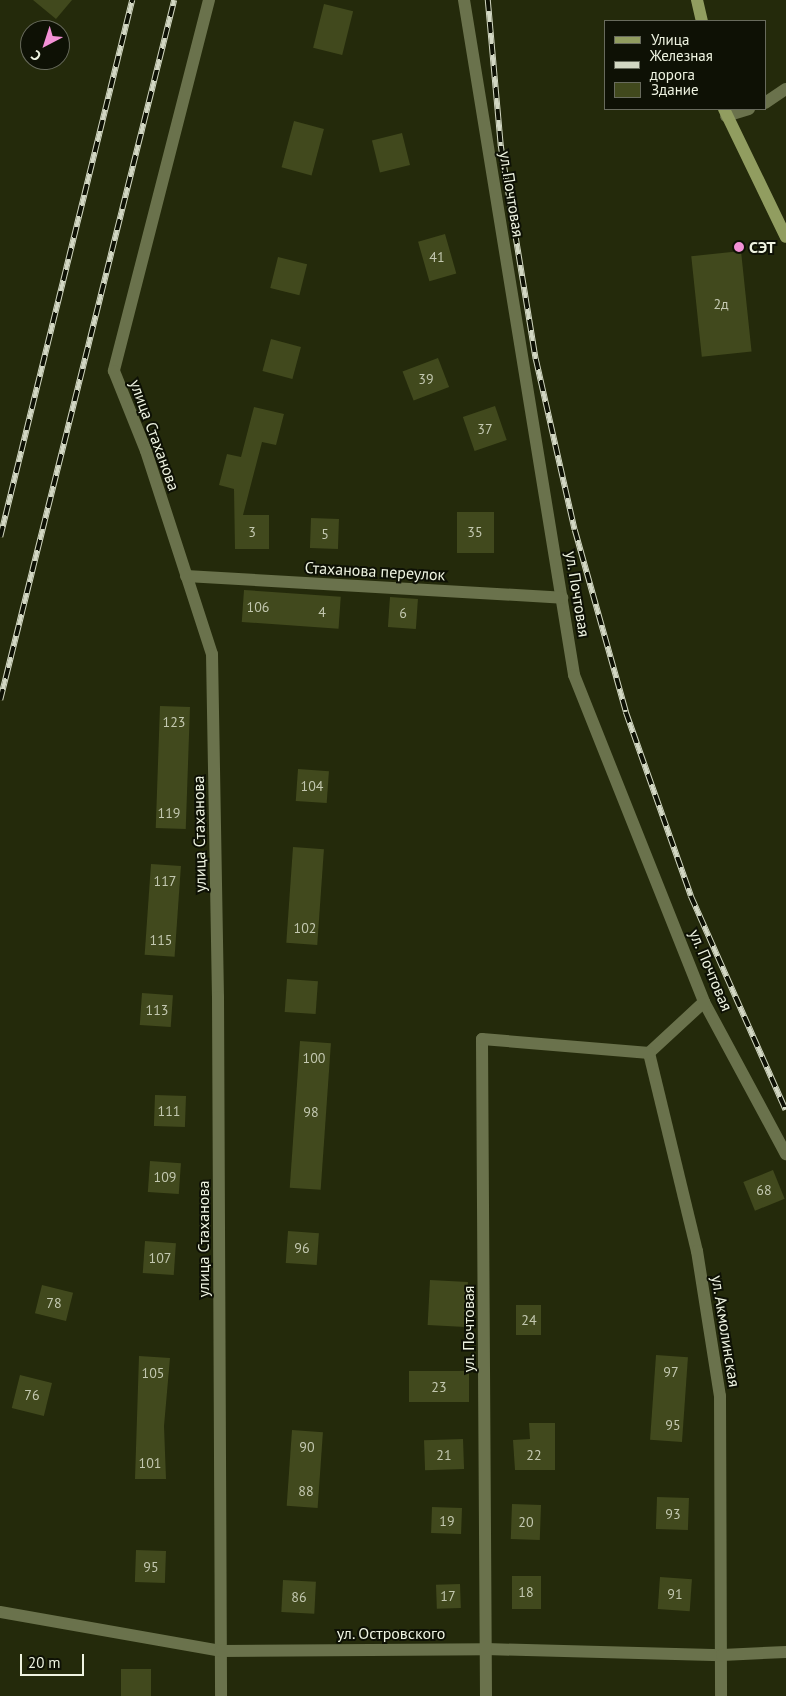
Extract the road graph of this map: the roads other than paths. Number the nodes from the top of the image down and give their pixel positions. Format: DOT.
graph roads {
  1 [pos="209,0"];
  2 [pos="464,0"];
  3 [pos="697,0"];
  4 [pos="702,20"];
  5 [pos="786,89"];
  6 [pos="766,102"];
  7 [pos="743,110"];
  8 [pos="725,113"];
  9 [pos="786,237"];
  10 [pos="186,576"];
  11 [pos="562,598"];
  12 [pos="704,1002"];
  13 [pos="649,1054"];
  14 [pos="786,1154"];
  15 [pos="0,1612"];
  16 [pos="486,1649"];
  17 [pos="221,1651"];
  18 [pos="786,1652"];
  19 [pos="722,1655"];
  20 [pos="221,1696"];
  21 [pos="486,1696"];
  22 [pos="721,1696"];
  1 -- 10 [label="street, улица Стаханова"];
  2 -- 11 [label="street, ул. Почтовая"];
  3 -- 4 [label="main road"];
  5 -- 6 [label="street"];
  7 -- 8 [label="street"];
  8 -- 9 [label="main road"];
  10 -- 11 [label="street, Стаханова переулок"];
  10 -- 17 [label="street, улица Стаханова"];
  11 -- 12 [label="street, ул. Почтовая"];
  12 -- 13 [label="street"];
  12 -- 14 [label="street, ул. Почтовая"];
  13 -- 16 [label="street, ул. Почтовая"];
  13 -- 19 [label="street, ул. Акмолинская"];
  15 -- 17 [label="street, ул. Островского"];
  16 -- 17 [label="street, ул. Островского"];
  16 -- 19 [label="street, ул. Островского"];
  16 -- 21 [label="street, ул. Почтовая"];
  17 -- 20 [label="street, улица Стаханова"];
  18 -- 19 [label="street, ул. Островского"];
  19 -- 22 [label="street, ул. Акмолинская"];
}
